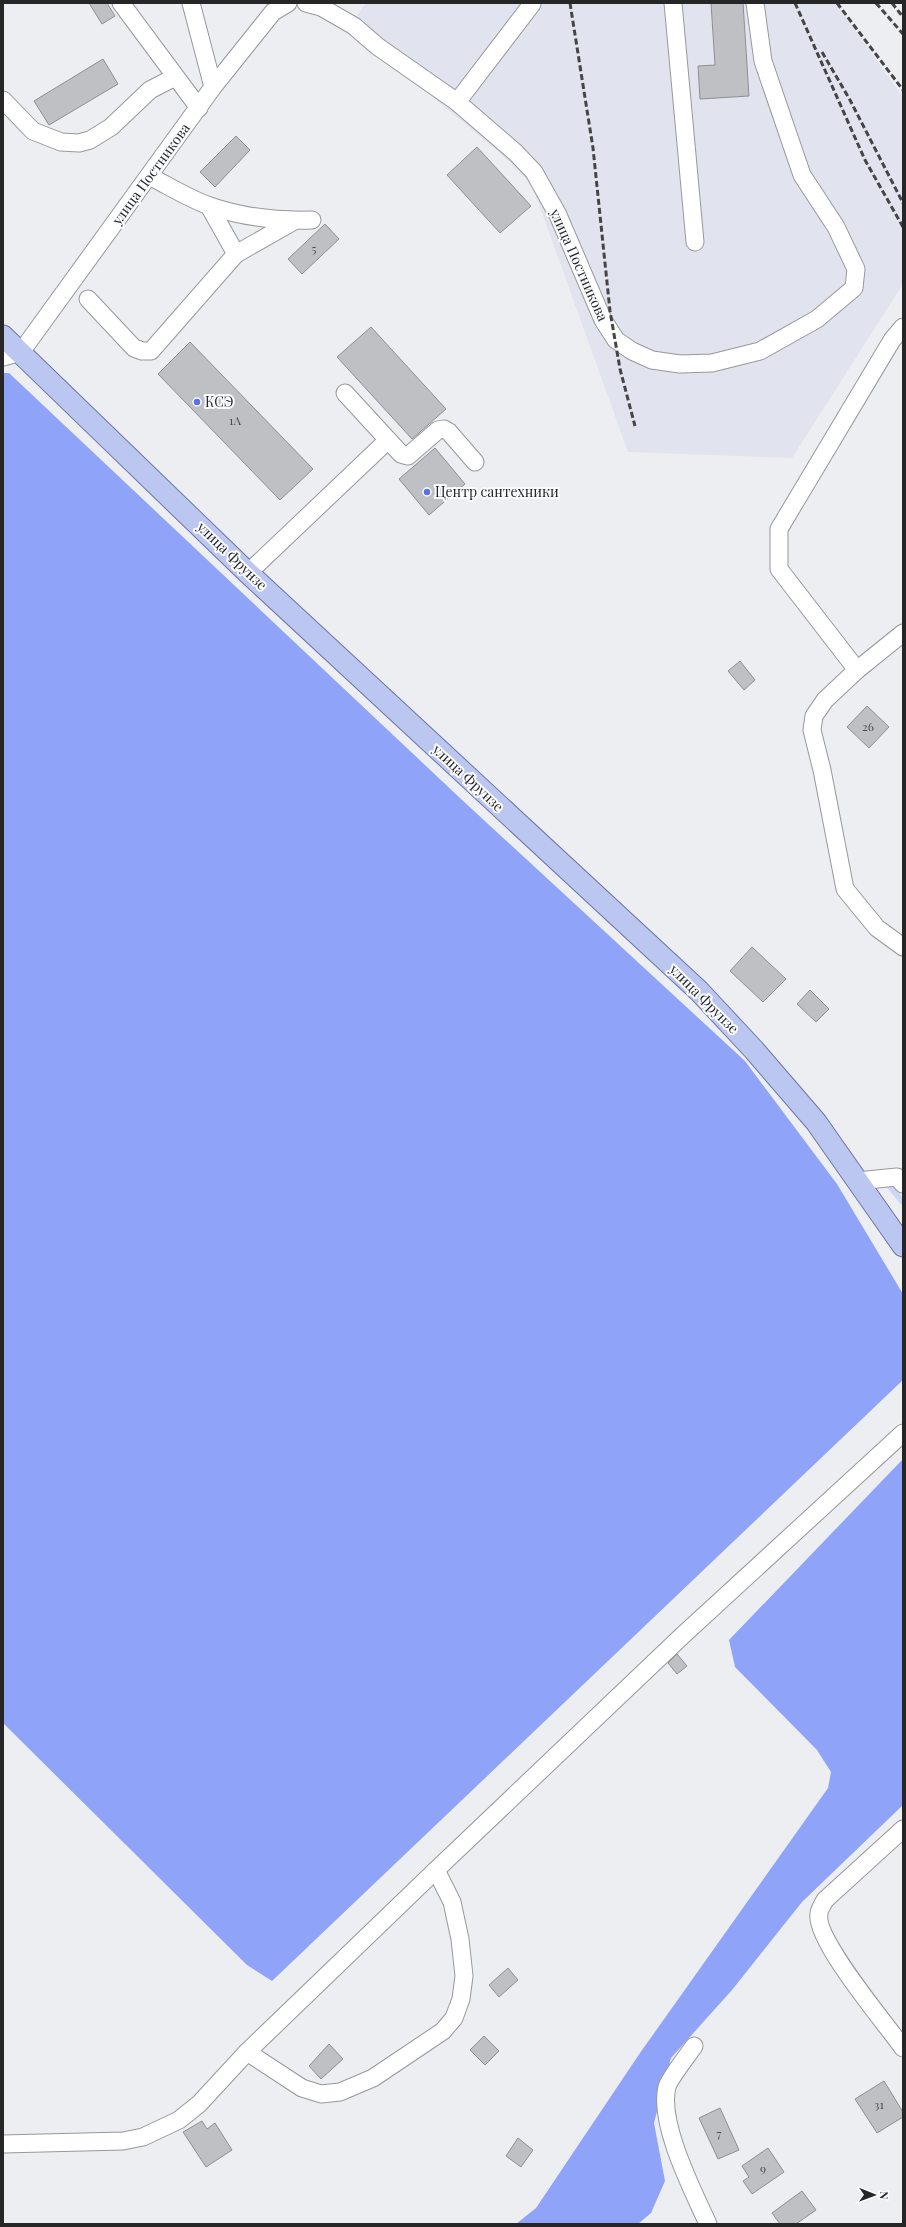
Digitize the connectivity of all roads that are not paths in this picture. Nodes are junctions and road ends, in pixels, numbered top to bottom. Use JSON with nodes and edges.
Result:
{"nodes":[{"id":1,"x":121,"y":3,"type":"edge"},
{"id":2,"x":191,"y":3,"type":"edge"},
{"id":3,"x":288,"y":3,"type":"edge"},
{"id":4,"x":306,"y":3,"type":"edge"},
{"id":5,"x":673,"y":3,"type":"edge"},
{"id":6,"x":755,"y":3,"type":"edge"},
{"id":7,"x":532,"y":4,"type":"edge"},
{"id":8,"x":175,"y":77,"type":"junction"},
{"id":9,"x":213,"y":87,"type":"junction"},
{"id":10,"x":3,"y":100,"type":"edge"},
{"id":11,"x":457,"y":102,"type":"junction"},
{"id":12,"x":199,"y":108,"type":"junction"},
{"id":13,"x":149,"y":176,"type":"junction"},
{"id":14,"x":209,"y":206,"type":"junction"},
{"id":15,"x":312,"y":220,"type":"dead end"},
{"id":16,"x":294,"y":221,"type":"junction"},
{"id":17,"x":695,"y":242,"type":"dead end"},
{"id":18,"x":236,"y":254,"type":"junction"},
{"id":19,"x":88,"y":299,"type":"dead end"},
{"id":20,"x":903,"y":327,"type":"edge"},
{"id":21,"x":3,"y":336,"type":"edge"},
{"id":22,"x":12,"y":354,"type":"edge"},
{"id":23,"x":346,"y":392,"type":"dead end"},
{"id":24,"x":388,"y":440,"type":"junction"},
{"id":25,"x":475,"y":462,"type":"dead end"},
{"id":26,"x":248,"y":574,"type":"junction"},
{"id":27,"x":903,"y":633,"type":"edge"},
{"id":28,"x":857,"y":670,"type":"junction"},
{"id":29,"x":903,"y":947,"type":"edge"},
{"id":30,"x":857,"y":1181,"type":"junction"},
{"id":31,"x":903,"y":1184,"type":"edge"},
{"id":32,"x":903,"y":1246,"type":"edge"},
{"id":33,"x":903,"y":1433,"type":"edge"},
{"id":34,"x":903,"y":1829,"type":"edge"},
{"id":35,"x":436,"y":1870,"type":"junction"},
{"id":36,"x":694,"y":2046,"type":"dead end"},
{"id":37,"x":903,"y":2048,"type":"edge"},
{"id":38,"x":247,"y":2052,"type":"junction"},
{"id":39,"x":3,"y":2144,"type":"edge"},
{"id":40,"x":708,"y":2224,"type":"edge"}],
"edges":[{"from":1,"to":8,"type":"lane"},
{"from":2,"to":9,"type":"lane"},
{"from":3,"to":9,"type":"lane","name":"улица Постникова"},
{"from":4,"to":11,"type":"lane","name":"улица Постникова"},
{"from":5,"to":17,"type":"lane"},
{"from":6,"to":11,"type":"lane","name":"улица Постникова"},
{"from":7,"to":11,"type":"lane"},
{"from":8,"to":10,"type":"lane"},
{"from":8,"to":12,"type":"lane"},
{"from":9,"to":12,"type":"lane","name":"улица Постникова"},
{"from":12,"to":13,"type":"lane","name":"улица Постникова"},
{"from":13,"to":14,"type":"lane"},
{"from":13,"to":22,"type":"lane","name":"улица Постникова"},
{"from":14,"to":16,"type":"lane"},
{"from":14,"to":18,"type":"lane"},
{"from":15,"to":16,"type":"lane"},
{"from":16,"to":18,"type":"lane"},
{"from":18,"to":19,"type":"lane"},
{"from":20,"to":28,"type":"lane"},
{"from":21,"to":22,"type":"main road","name":"улица Фрунзе"},
{"from":22,"to":26,"type":"main road","name":"улица Фрунзе"},
{"from":23,"to":24,"type":"lane"},
{"from":24,"to":25,"type":"lane"},
{"from":24,"to":26,"type":"lane"},
{"from":26,"to":30,"type":"main road","name":"улица Фрунзе"},
{"from":27,"to":28,"type":"lane"},
{"from":28,"to":29,"type":"lane"},
{"from":30,"to":31,"type":"lane"},
{"from":30,"to":32,"type":"main road","name":"улица Фрунзе"},
{"from":33,"to":35,"type":"lane"},
{"from":34,"to":37,"type":"lane"},
{"from":35,"to":38,"type":"lane"},
{"from":35,"to":38,"type":"lane"},
{"from":36,"to":40,"type":"lane"},
{"from":38,"to":39,"type":"lane"}]}
